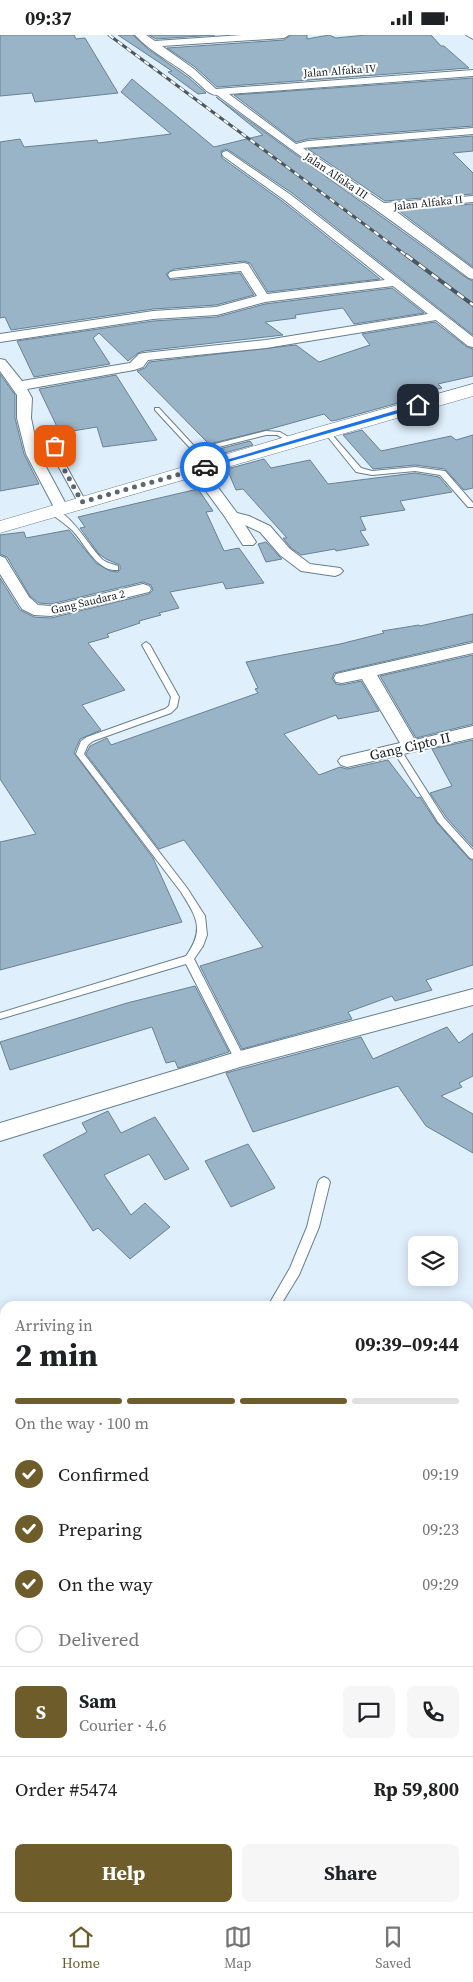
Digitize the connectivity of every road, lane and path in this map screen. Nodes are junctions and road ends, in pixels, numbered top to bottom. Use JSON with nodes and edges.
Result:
{"nodes":[{"id":1,"x":140,"y":35,"type":"edge"},
{"id":2,"x":284,"y":35,"type":"edge"},
{"id":3,"x":151,"y":44,"type":"junction"},
{"id":4,"x":473,"y":73,"type":"edge"},
{"id":5,"x":215,"y":91,"type":"junction"},
{"id":6,"x":473,"y":131,"type":"edge"},
{"id":7,"x":295,"y":147,"type":"junction"},
{"id":8,"x":226,"y":154,"type":"dead end"},
{"id":9,"x":473,"y":199,"type":"edge"},
{"id":10,"x":382,"y":207,"type":"junction"},
{"id":11,"x":174,"y":275,"type":"dead end"},
{"id":12,"x":473,"y":275,"type":"edge"},
{"id":13,"x":394,"y":282,"type":"junction"},
{"id":14,"x":264,"y":298,"type":"junction"},
{"id":15,"x":439,"y":316,"type":"junction"},
{"id":16,"x":0,"y":337,"type":"edge"},
{"id":17,"x":473,"y":343,"type":"edge"},
{"id":18,"x":0,"y":363,"type":"edge"},
{"id":19,"x":19,"y":385,"type":"junction"},
{"id":20,"x":473,"y":390,"type":"edge"},
{"id":21,"x":157,"y":409,"type":"dead end"},
{"id":22,"x":51,"y":430,"type":"dead end"},
{"id":23,"x":326,"y":431,"type":"junction"},
{"id":24,"x":292,"y":441,"type":"junction"},
{"id":25,"x":197,"y":469,"type":"junction"},
{"id":26,"x":82,"y":502,"type":"junction"},
{"id":27,"x":471,"y":505,"type":"dead end"},
{"id":28,"x":57,"y":510,"type":"junction"},
{"id":29,"x":232,"y":516,"type":"junction"},
{"id":30,"x":0,"y":527,"type":"edge"},
{"id":31,"x":248,"y":542,"type":"dead end"},
{"id":32,"x":0,"y":561,"type":"edge"},
{"id":33,"x":116,"y":568,"type":"dead end"},
{"id":34,"x":334,"y":571,"type":"dead end"},
{"id":35,"x":143,"y":589,"type":"dead end"},
{"id":36,"x":146,"y":645,"type":"dead end"},
{"id":37,"x":473,"y":648,"type":"edge"},
{"id":38,"x":367,"y":672,"type":"junction"},
{"id":39,"x":342,"y":677,"type":"dead end"},
{"id":40,"x":473,"y":732,"type":"edge"},
{"id":41,"x":403,"y":748,"type":"junction"},
{"id":42,"x":347,"y":761,"type":"dead end"},
{"id":43,"x":473,"y":856,"type":"edge"},
{"id":44,"x":189,"y":959,"type":"junction"},
{"id":45,"x":473,"y":997,"type":"edge"},
{"id":46,"x":2,"y":1016,"type":"dead end"},
{"id":47,"x":240,"y":1059,"type":"junction"},
{"id":48,"x":0,"y":1132,"type":"edge"},
{"id":49,"x":324,"y":1182,"type":"dead end"},
{"id":50,"x":277,"y":1301,"type":"edge"}],
"edges":[{"from":1,"to":3,"type":"street"},
{"from":2,"to":3,"type":"street"},
{"from":3,"to":5,"type":"street"},
{"from":4,"to":5,"type":"street","name":"Jalan Alfaka IV"},
{"from":5,"to":7,"type":"street"},
{"from":6,"to":7,"type":"street","name":"Jalan Alfaka III"},
{"from":7,"to":10,"type":"street","name":"Jalan Alfaka III"},
{"from":8,"to":13,"type":"street"},
{"from":9,"to":10,"type":"street","name":"Jalan Alfaka II"},
{"from":10,"to":12,"type":"street","name":"Jalan Alfaka III"},
{"from":11,"to":14,"type":"street"},
{"from":13,"to":14,"type":"street"},
{"from":13,"to":15,"type":"street"},
{"from":14,"to":16,"type":"street"},
{"from":15,"to":17,"type":"street"},
{"from":15,"to":19,"type":"street"},
{"from":18,"to":19,"type":"street"},
{"from":19,"to":28,"type":"street"},
{"from":20,"to":23,"type":"main road"},
{"from":21,"to":24,"type":"lane"},
{"from":22,"to":26,"type":"lane"},
{"from":23,"to":24,"type":"main road"},
{"from":23,"to":27,"type":"lane"},
{"from":24,"to":25,"type":"main road"},
{"from":25,"to":26,"type":"main road"},
{"from":25,"to":29,"type":"street"},
{"from":26,"to":28,"type":"main road"},
{"from":28,"to":30,"type":"main road"},
{"from":28,"to":33,"type":"lane"},
{"from":29,"to":31,"type":"street"},
{"from":29,"to":34,"type":"street"},
{"from":32,"to":35,"type":"street","name":"Gang Saudara 2"},
{"from":36,"to":44,"type":"lane"},
{"from":37,"to":38,"type":"street"},
{"from":38,"to":39,"type":"street"},
{"from":38,"to":41,"type":"street"},
{"from":40,"to":41,"type":"street","name":"Gang Cipto II"},
{"from":41,"to":42,"type":"street","name":"Gang Cipto II"},
{"from":41,"to":43,"type":"lane"},
{"from":44,"to":46,"type":"lane"},
{"from":44,"to":47,"type":"lane"},
{"from":45,"to":47,"type":"street"},
{"from":47,"to":48,"type":"street"},
{"from":49,"to":50,"type":"lane"}]}
